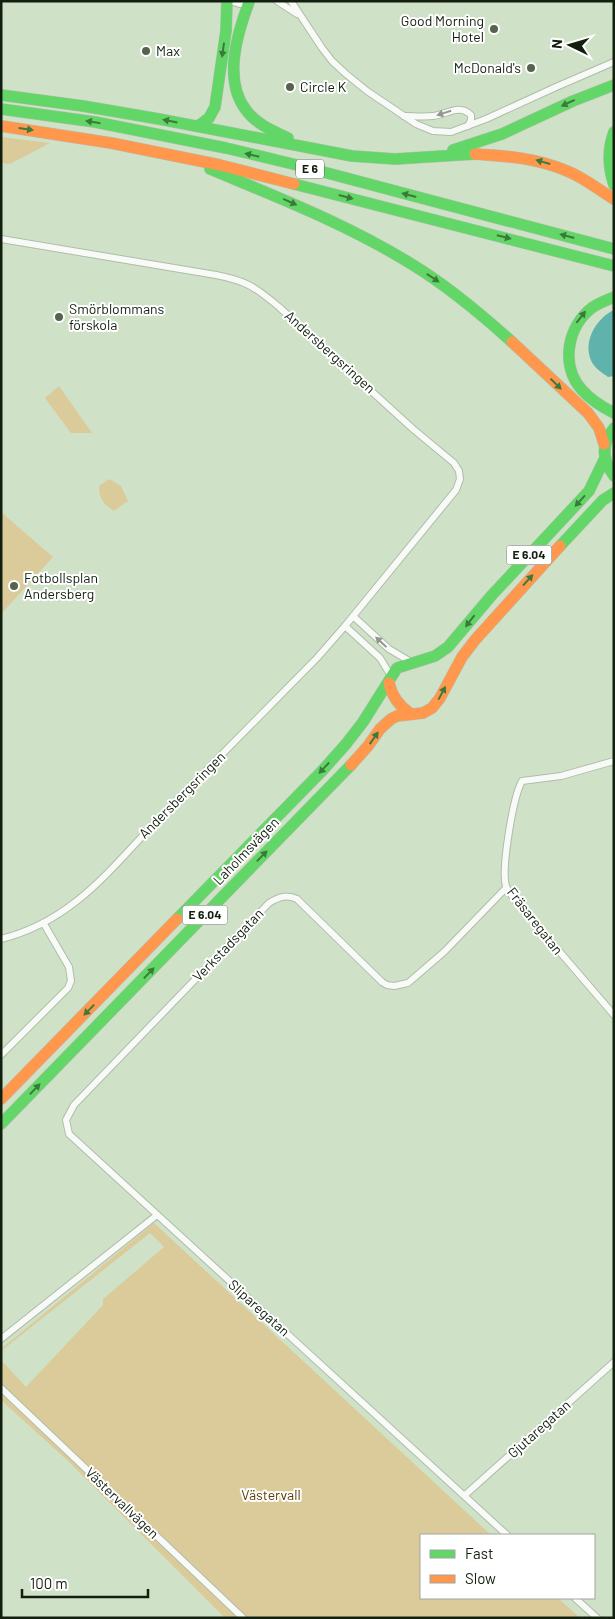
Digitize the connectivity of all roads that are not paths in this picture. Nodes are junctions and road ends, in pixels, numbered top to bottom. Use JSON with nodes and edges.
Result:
{"nodes":[{"id":1,"x":228,"y":1,"type":"edge"},
{"id":2,"x":277,"y":1,"type":"edge"},
{"id":3,"x":292,"y":1,"type":"edge"},
{"id":4,"x":250,"y":2,"type":"edge"},
{"id":5,"x":301,"y":16,"type":"junction"},
{"id":6,"x":614,"y":62,"type":"edge"},
{"id":7,"x":614,"y":86,"type":"edge"},
{"id":8,"x":1,"y":95,"type":"edge"},
{"id":9,"x":1,"y":109,"type":"edge"},
{"id":10,"x":403,"y":116,"type":"junction"},
{"id":11,"x":1,"y":126,"type":"edge"},
{"id":12,"x":198,"y":126,"type":"junction"},
{"id":13,"x":468,"y":126,"type":"junction"},
{"id":14,"x":614,"y":132,"type":"edge"},
{"id":15,"x":304,"y":146,"type":"junction"},
{"id":16,"x":439,"y":155,"type":"junction"},
{"id":17,"x":180,"y":156,"type":"junction"},
{"id":18,"x":614,"y":185,"type":"edge"},
{"id":19,"x":614,"y":199,"type":"edge"},
{"id":20,"x":1,"y":239,"type":"edge"},
{"id":21,"x":614,"y":249,"type":"edge"},
{"id":22,"x":614,"y":266,"type":"edge"},
{"id":23,"x":614,"y":296,"type":"edge"},
{"id":24,"x":614,"y":413,"type":"edge"},
{"id":25,"x":614,"y":428,"type":"edge"},
{"id":26,"x":604,"y":444,"type":"junction"},
{"id":27,"x":604,"y":460,"type":"junction"},
{"id":28,"x":614,"y":476,"type":"edge"},
{"id":29,"x":614,"y":493,"type":"edge"},
{"id":30,"x":353,"y":616,"type":"junction"},
{"id":31,"x":345,"y":626,"type":"junction"},
{"id":32,"x":412,"y":662,"type":"junction"},
{"id":33,"x":390,"y":680,"type":"junction"},
{"id":34,"x":411,"y":714,"type":"junction"},
{"id":35,"x":614,"y":761,"type":"edge"},
{"id":36,"x":506,"y":888,"type":"junction"},
{"id":37,"x":44,"y":924,"type":"junction"},
{"id":38,"x":1,"y":939,"type":"edge"},
{"id":39,"x":614,"y":1016,"type":"edge"},
{"id":40,"x":1,"y":1055,"type":"edge"},
{"id":41,"x":1,"y":1099,"type":"edge"},
{"id":42,"x":1,"y":1124,"type":"edge"},
{"id":43,"x":157,"y":1215,"type":"junction"},
{"id":44,"x":1,"y":1339,"type":"edge"},
{"id":45,"x":614,"y":1362,"type":"edge"},
{"id":46,"x":1,"y":1388,"type":"edge"},
{"id":47,"x":465,"y":1495,"type":"junction"},
{"id":48,"x":506,"y":1534,"type":"edge"},
{"id":49,"x":576,"y":1599,"type":"edge"},
{"id":50,"x":243,"y":1618,"type":"edge"},
{"id":51,"x":596,"y":1618,"type":"edge"}],
"edges":[{"from":1,"to":4,"type":"street"},
{"from":1,"to":12,"type":"highway","one_way":true},
{"from":2,"to":5,"type":"street"},
{"from":3,"to":5,"type":"street"},
{"from":4,"to":15,"type":"highway"},
{"from":5,"to":10,"type":"street"},
{"from":6,"to":13,"type":"street"},
{"from":7,"to":16,"type":"highway","one_way":true},
{"from":12,"to":8,"type":"highway","one_way":true},
{"from":21,"to":9,"type":"highway","number":"E 6","one_way":true},
{"from":10,"to":13,"type":"street"},
{"from":13,"to":10,"type":"street","one_way":true},
{"from":11,"to":17,"type":"highway","number":"E 6","one_way":true},
{"from":12,"to":15,"type":"highway"},
{"from":14,"to":18,"type":"highway"},
{"from":15,"to":16,"type":"highway"},
{"from":19,"to":16,"type":"highway","one_way":true},
{"from":17,"to":22,"type":"highway","number":"E 6","one_way":true},
{"from":17,"to":26,"type":"highway","one_way":true},
{"from":20,"to":30,"type":"street","name":"Andersbergsringen"},
{"from":24,"to":23,"type":"highway","one_way":true},
{"from":25,"to":26,"type":"highway"},
{"from":26,"to":27,"type":"highway","name":"Laholmsvägen"},
{"from":27,"to":28,"type":"highway"},
{"from":27,"to":32,"type":"highway","name":"Laholmsvägen","number":"E 6.04","one_way":true},
{"from":34,"to":29,"type":"highway","name":"Laholmsvägen","number":"E 6.04","one_way":true},
{"from":30,"to":31,"type":"street","name":"Andersbergsringen"},
{"from":32,"to":30,"type":"street","one_way":true},
{"from":31,"to":33,"type":"street"},
{"from":31,"to":37,"type":"street","name":"Andersbergsringen"},
{"from":32,"to":33,"type":"highway","name":"Laholmsvägen","number":"E 6.04"},
{"from":33,"to":34,"type":"highway"},
{"from":33,"to":41,"type":"highway","name":"Laholmsvägen","number":"E 6.04","one_way":true},
{"from":42,"to":34,"type":"highway","name":"Laholmsvägen","number":"E 6.04","one_way":true},
{"from":35,"to":36,"type":"street","name":"Fräsaregatan"},
{"from":36,"to":39,"type":"street","name":"Fräsaregatan"},
{"from":36,"to":43,"type":"street","name":"Verkstadsgatan"},
{"from":37,"to":38,"type":"street","name":"Andersbergsringen"},
{"from":37,"to":40,"type":"street"},
{"from":43,"to":44,"type":"street"},
{"from":43,"to":47,"type":"street","name":"Sliparegatan"},
{"from":45,"to":47,"type":"street","name":"Gjutaregatan"},
{"from":46,"to":50,"type":"street","name":"Västervallvägen"},
{"from":47,"to":48,"type":"street","name":"Sliparegatan"},
{"from":49,"to":51,"type":"street"}]}
